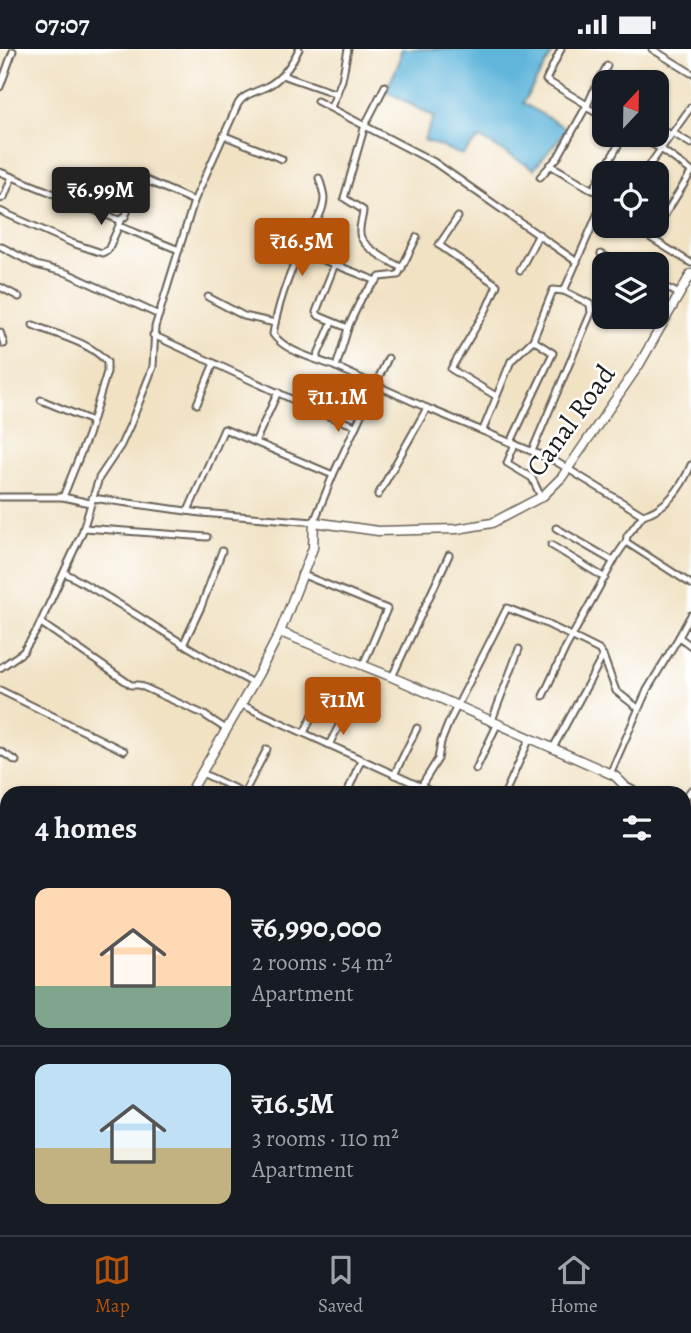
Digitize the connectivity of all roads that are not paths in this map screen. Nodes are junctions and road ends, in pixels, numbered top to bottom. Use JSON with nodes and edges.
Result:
{"nodes":[{"id":1,"x":299,"y":49,"type":"edge"},
{"id":2,"x":348,"y":49,"type":"edge"},
{"id":3,"x":561,"y":49,"type":"edge"},
{"id":4,"x":652,"y":49,"type":"edge"},
{"id":5,"x":13,"y":51,"type":"dead end"},
{"id":6,"x":607,"y":66,"type":"dead end"},
{"id":7,"x":605,"y":70,"type":"edge"},
{"id":8,"x":691,"y":73,"type":"edge"},
{"id":9,"x":282,"y":75,"type":"junction"},
{"id":10,"x":0,"y":86,"type":"edge"},
{"id":11,"x":385,"y":86,"type":"dead end"},
{"id":12,"x":337,"y":94,"type":"junction"},
{"id":13,"x":592,"y":95,"type":"edge"},
{"id":14,"x":317,"y":101,"type":"dead end"},
{"id":15,"x":587,"y":106,"type":"junction"},
{"id":16,"x":331,"y":107,"type":"junction"},
{"id":17,"x":691,"y":107,"type":"edge"},
{"id":18,"x":592,"y":109,"type":"edge"},
{"id":19,"x":365,"y":125,"type":"junction"},
{"id":20,"x":669,"y":132,"type":"edge"},
{"id":21,"x":672,"y":134,"type":"junction"},
{"id":22,"x":225,"y":136,"type":"junction"},
{"id":23,"x":691,"y":144,"type":"edge"},
{"id":24,"x":658,"y":147,"type":"edge"},
{"id":25,"x":661,"y":149,"type":"junction"},
{"id":26,"x":282,"y":159,"type":"dead end"},
{"id":27,"x":652,"y":161,"type":"edge"},
{"id":28,"x":551,"y":165,"type":"junction"},
{"id":29,"x":0,"y":172,"type":"edge"},
{"id":30,"x":691,"y":172,"type":"edge"},
{"id":31,"x":12,"y":177,"type":"junction"},
{"id":32,"x":540,"y":177,"type":"dead end"},
{"id":33,"x":319,"y":178,"type":"dead end"},
{"id":34,"x":592,"y":189,"type":"edge"},
{"id":35,"x":0,"y":199,"type":"edge"},
{"id":36,"x":194,"y":201,"type":"junction"},
{"id":37,"x":669,"y":208,"type":"edge"},
{"id":38,"x":0,"y":211,"type":"edge"},
{"id":39,"x":458,"y":217,"type":"dead end"},
{"id":40,"x":122,"y":219,"type":"junction"},
{"id":41,"x":119,"y":226,"type":"junction"},
{"id":42,"x":592,"y":226,"type":"edge"},
{"id":43,"x":539,"y":234,"type":"junction"},
{"id":44,"x":417,"y":237,"type":"dead end"},
{"id":45,"x":651,"y":238,"type":"edge"},
{"id":46,"x":0,"y":246,"type":"edge"},
{"id":47,"x":179,"y":250,"type":"junction"},
{"id":48,"x":300,"y":251,"type":"junction"},
{"id":49,"x":577,"y":262,"type":"junction"},
{"id":50,"x":691,"y":263,"type":"edge"},
{"id":51,"x":335,"y":264,"type":"junction"},
{"id":52,"x":402,"y":268,"type":"junction"},
{"id":53,"x":520,"y":270,"type":"dead end"},
{"id":54,"x":691,"y":274,"type":"edge"},
{"id":55,"x":377,"y":281,"type":"junction"},
{"id":56,"x":0,"y":287,"type":"edge"},
{"id":57,"x":669,"y":289,"type":"edge"},
{"id":58,"x":564,"y":291,"type":"junction"},
{"id":59,"x":679,"y":294,"type":"junction"},
{"id":60,"x":19,"y":297,"type":"dead end"},
{"id":61,"x":208,"y":297,"type":"dead end"},
{"id":62,"x":669,"y":312,"type":"edge"},
{"id":63,"x":159,"y":315,"type":"junction"},
{"id":64,"x":332,"y":322,"type":"junction"},
{"id":65,"x":275,"y":323,"type":"junction"},
{"id":66,"x":33,"y":325,"type":"dead end"},
{"id":67,"x":348,"y":328,"type":"junction"},
{"id":68,"x":659,"y":329,"type":"edge"},
{"id":69,"x":0,"y":332,"type":"edge"},
{"id":70,"x":153,"y":335,"type":"junction"},
{"id":71,"x":533,"y":340,"type":"junction"},
{"id":72,"x":4,"y":344,"type":"dead end"},
{"id":73,"x":388,"y":358,"type":"dead end"},
{"id":74,"x":316,"y":359,"type":"junction"},
{"id":75,"x":214,"y":363,"type":"junction"},
{"id":76,"x":336,"y":367,"type":"junction"},
{"id":77,"x":375,"y":385,"type":"junction"},
{"id":78,"x":278,"y":392,"type":"junction"},
{"id":79,"x":496,"y":396,"type":"junction"},
{"id":80,"x":41,"y":400,"type":"dead end"},
{"id":81,"x":197,"y":404,"type":"dead end"},
{"id":82,"x":427,"y":408,"type":"junction"},
{"id":83,"x":92,"y":421,"type":"junction"},
{"id":84,"x":356,"y":426,"type":"junction"},
{"id":85,"x":483,"y":430,"type":"junction"},
{"id":86,"x":255,"y":442,"type":"junction"},
{"id":87,"x":513,"y":443,"type":"junction"},
{"id":88,"x":532,"y":451,"type":"junction"},
{"id":89,"x":691,"y":465,"type":"edge"},
{"id":90,"x":570,"y":469,"type":"junction"},
{"id":91,"x":333,"y":475,"type":"junction"},
{"id":92,"x":2,"y":495,"type":"edge"},
{"id":93,"x":377,"y":495,"type":"dead end"},
{"id":94,"x":63,"y":497,"type":"junction"},
{"id":95,"x":541,"y":497,"type":"junction"},
{"id":96,"x":91,"y":501,"type":"junction"},
{"id":97,"x":188,"y":511,"type":"junction"},
{"id":98,"x":643,"y":515,"type":"junction"},
{"id":99,"x":314,"y":522,"type":"junction"},
{"id":100,"x":556,"y":528,"type":"dead end"},
{"id":101,"x":83,"y":529,"type":"junction"},
{"id":102,"x":207,"y":537,"type":"dead end"},
{"id":103,"x":626,"y":542,"type":"junction"},
{"id":104,"x":551,"y":545,"type":"dead end"},
{"id":105,"x":222,"y":551,"type":"dead end"},
{"id":106,"x":449,"y":555,"type":"dead end"},
{"id":107,"x":613,"y":561,"type":"junction"},
{"id":108,"x":65,"y":573,"type":"junction"},
{"id":109,"x":301,"y":574,"type":"junction"},
{"id":110,"x":605,"y":578,"type":"junction"},
{"id":111,"x":691,"y":584,"type":"edge"},
{"id":112,"x":691,"y":615,"type":"edge"},
{"id":113,"x":41,"y":623,"type":"junction"},
{"id":114,"x":280,"y":632,"type":"junction"},
{"id":115,"x":573,"y":636,"type":"junction"},
{"id":116,"x":679,"y":637,"type":"junction"},
{"id":117,"x":183,"y":645,"type":"junction"},
{"id":118,"x":691,"y":646,"type":"edge"},
{"id":119,"x":519,"y":649,"type":"dead end"},
{"id":120,"x":603,"y":656,"type":"junction"},
{"id":121,"x":363,"y":665,"type":"junction"},
{"id":122,"x":0,"y":669,"type":"edge"},
{"id":123,"x":393,"y":677,"type":"junction"},
{"id":124,"x":253,"y":683,"type":"junction"},
{"id":125,"x":0,"y":689,"type":"edge"},
{"id":126,"x":354,"y":696,"type":"dead end"},
{"id":127,"x":543,"y":696,"type":"dead end"},
{"id":128,"x":321,"y":698,"type":"dead end"},
{"id":129,"x":240,"y":704,"type":"junction"},
{"id":130,"x":459,"y":706,"type":"junction"},
{"id":131,"x":638,"y":708,"type":"junction"},
{"id":132,"x":494,"y":724,"type":"junction"},
{"id":133,"x":418,"y":728,"type":"dead end"},
{"id":134,"x":226,"y":729,"type":"junction"},
{"id":135,"x":304,"y":733,"type":"junction"},
{"id":136,"x":530,"y":739,"type":"junction"},
{"id":137,"x":328,"y":745,"type":"junction"},
{"id":138,"x":553,"y":748,"type":"junction"},
{"id":139,"x":267,"y":749,"type":"dead end"},
{"id":140,"x":0,"y":751,"type":"edge"},
{"id":141,"x":124,"y":751,"type":"dead end"},
{"id":142,"x":361,"y":760,"type":"junction"},
{"id":143,"x":16,"y":761,"type":"dead end"},
{"id":144,"x":476,"y":769,"type":"dead end"},
{"id":145,"x":202,"y":772,"type":"junction"},
{"id":146,"x":610,"y":774,"type":"junction"},
{"id":147,"x":394,"y":775,"type":"junction"},
{"id":148,"x":194,"y":786,"type":"edge"},
{"id":149,"x":230,"y":786,"type":"edge"},
{"id":150,"x":248,"y":786,"type":"edge"},
{"id":151,"x":350,"y":786,"type":"edge"},
{"id":152,"x":421,"y":786,"type":"joint"},
{"id":153,"x":508,"y":786,"type":"edge"},
{"id":154,"x":620,"y":786,"type":"edge"}],
"edges":[{"from":1,"to":9,"type":"street"},
{"from":2,"to":12,"type":"street"},
{"from":3,"to":15,"type":"street"},
{"from":4,"to":8,"type":"street"},
{"from":5,"to":10,"type":"street"},
{"from":6,"to":7,"type":"street"},
{"from":9,"to":12,"type":"street"},
{"from":9,"to":22,"type":"street"},
{"from":11,"to":19,"type":"street"},
{"from":12,"to":16,"type":"street"},
{"from":13,"to":15,"type":"street"},
{"from":14,"to":16,"type":"street"},
{"from":15,"to":18,"type":"street"},
{"from":15,"to":28,"type":"street"},
{"from":16,"to":19,"type":"street"},
{"from":17,"to":21,"type":"street"},
{"from":19,"to":43,"type":"street"},
{"from":19,"to":52,"type":"street"},
{"from":20,"to":21,"type":"street"},
{"from":21,"to":23,"type":"street"},
{"from":21,"to":25,"type":"street"},
{"from":22,"to":26,"type":"street"},
{"from":22,"to":36,"type":"street"},
{"from":24,"to":25,"type":"street"},
{"from":25,"to":27,"type":"street"},
{"from":25,"to":30,"type":"street"},
{"from":28,"to":32,"type":"street"},
{"from":28,"to":34,"type":"street"},
{"from":29,"to":31,"type":"street"},
{"from":30,"to":37,"type":"street"},
{"from":31,"to":35,"type":"street"},
{"from":31,"to":40,"type":"street"},
{"from":33,"to":48,"type":"street"},
{"from":36,"to":40,"type":"street"},
{"from":36,"to":47,"type":"street"},
{"from":38,"to":41,"type":"street"},
{"from":39,"to":79,"type":"street"},
{"from":40,"to":41,"type":"street"},
{"from":41,"to":47,"type":"street"},
{"from":42,"to":49,"type":"street"},
{"from":43,"to":49,"type":"street"},
{"from":43,"to":53,"type":"street"},
{"from":44,"to":52,"type":"street"},
{"from":45,"to":50,"type":"street"},
{"from":46,"to":63,"type":"street"},
{"from":47,"to":63,"type":"street"},
{"from":48,"to":51,"type":"street"},
{"from":48,"to":65,"type":"street"},
{"from":49,"to":58,"type":"street"},
{"from":51,"to":55,"type":"street"},
{"from":51,"to":64,"type":"street"},
{"from":52,"to":55,"type":"street"},
{"from":54,"to":59,"type":"street","name":"Canal Road"},
{"from":55,"to":67,"type":"street"},
{"from":56,"to":60,"type":"street"},
{"from":57,"to":59,"type":"street"},
{"from":58,"to":71,"type":"street"},
{"from":58,"to":88,"type":"street"},
{"from":59,"to":62,"type":"street","name":"Canal Road"},
{"from":61,"to":65,"type":"street"},
{"from":63,"to":70,"type":"street"},
{"from":64,"to":67,"type":"street"},
{"from":64,"to":74,"type":"street"},
{"from":65,"to":74,"type":"street"},
{"from":66,"to":83,"type":"street"},
{"from":67,"to":76,"type":"street"},
{"from":68,"to":90,"type":"street","name":"Canal Road"},
{"from":69,"to":72,"type":"street"},
{"from":70,"to":75,"type":"street"},
{"from":70,"to":96,"type":"street"},
{"from":71,"to":79,"type":"street"},
{"from":71,"to":87,"type":"street"},
{"from":73,"to":77,"type":"street"},
{"from":74,"to":76,"type":"street"},
{"from":75,"to":78,"type":"street"},
{"from":75,"to":81,"type":"street"},
{"from":76,"to":77,"type":"street"},
{"from":77,"to":82,"type":"street"},
{"from":77,"to":84,"type":"street"},
{"from":78,"to":84,"type":"street"},
{"from":78,"to":86,"type":"street"},
{"from":79,"to":85,"type":"street"},
{"from":80,"to":83,"type":"street"},
{"from":82,"to":85,"type":"street"},
{"from":82,"to":93,"type":"street"},
{"from":83,"to":94,"type":"street"},
{"from":84,"to":91,"type":"street"},
{"from":85,"to":87,"type":"street"},
{"from":86,"to":91,"type":"street"},
{"from":86,"to":97,"type":"street"},
{"from":87,"to":88,"type":"street"},
{"from":87,"to":95,"type":"street"},
{"from":88,"to":90,"type":"street"},
{"from":89,"to":98,"type":"street"},
{"from":90,"to":95,"type":"street","name":"Canal Road"},
{"from":90,"to":98,"type":"street"},
{"from":91,"to":99,"type":"street"},
{"from":92,"to":94,"type":"street","name":"Canal Road"},
{"from":94,"to":96,"type":"street","name":"Canal Road"},
{"from":95,"to":99,"type":"street","name":"Canal Road"},
{"from":96,"to":97,"type":"street","name":"Canal Road"},
{"from":96,"to":101,"type":"street"},
{"from":97,"to":99,"type":"street","name":"Canal Road"},
{"from":98,"to":103,"type":"street"},
{"from":99,"to":109,"type":"street"},
{"from":100,"to":107,"type":"street"},
{"from":101,"to":102,"type":"street"},
{"from":101,"to":108,"type":"street"},
{"from":103,"to":107,"type":"street"},
{"from":103,"to":111,"type":"street"},
{"from":104,"to":110,"type":"street"},
{"from":105,"to":117,"type":"street"},
{"from":106,"to":123,"type":"street"},
{"from":107,"to":110,"type":"street"},
{"from":108,"to":113,"type":"street"},
{"from":108,"to":117,"type":"street"},
{"from":109,"to":114,"type":"street"},
{"from":109,"to":121,"type":"street"},
{"from":110,"to":115,"type":"street"},
{"from":112,"to":116,"type":"street"},
{"from":113,"to":122,"type":"street"},
{"from":113,"to":134,"type":"street"},
{"from":114,"to":121,"type":"street"},
{"from":114,"to":124,"type":"street"},
{"from":115,"to":120,"type":"street"},
{"from":115,"to":127,"type":"street"},
{"from":115,"to":130,"type":"street"},
{"from":116,"to":118,"type":"street"},
{"from":116,"to":131,"type":"street"},
{"from":117,"to":124,"type":"street"},
{"from":119,"to":132,"type":"street"},
{"from":120,"to":131,"type":"street"},
{"from":120,"to":138,"type":"street"},
{"from":121,"to":123,"type":"street"},
{"from":123,"to":130,"type":"street"},
{"from":124,"to":129,"type":"street"},
{"from":125,"to":141,"type":"street"},
{"from":126,"to":137,"type":"street"},
{"from":128,"to":135,"type":"street"},
{"from":129,"to":134,"type":"street"},
{"from":129,"to":135,"type":"street"},
{"from":130,"to":132,"type":"street"},
{"from":130,"to":152,"type":"street"},
{"from":131,"to":146,"type":"street"},
{"from":132,"to":136,"type":"street"},
{"from":132,"to":144,"type":"street"},
{"from":133,"to":147,"type":"street"},
{"from":134,"to":145,"type":"street"},
{"from":135,"to":137,"type":"street"},
{"from":136,"to":138,"type":"street"},
{"from":136,"to":153,"type":"street"},
{"from":137,"to":142,"type":"street"},
{"from":138,"to":146,"type":"street"},
{"from":139,"to":150,"type":"street"},
{"from":140,"to":143,"type":"street"},
{"from":142,"to":147,"type":"street"},
{"from":142,"to":151,"type":"street"},
{"from":145,"to":148,"type":"street"},
{"from":145,"to":149,"type":"street"},
{"from":146,"to":154,"type":"street"},
{"from":147,"to":152,"type":"street"}]}
